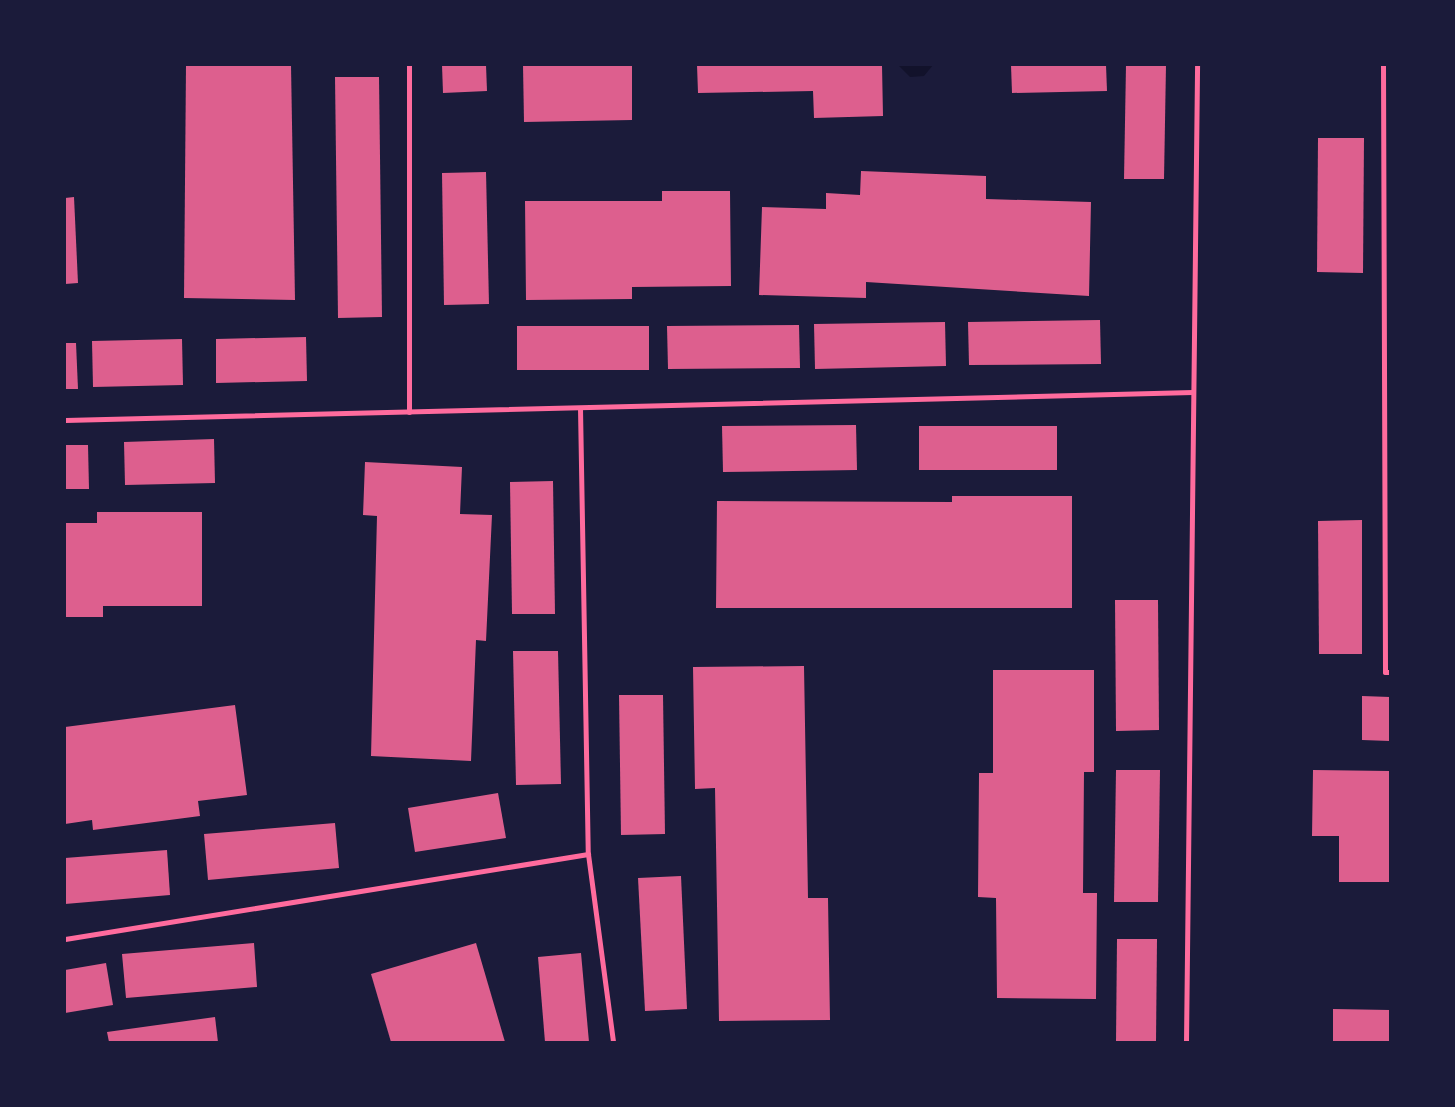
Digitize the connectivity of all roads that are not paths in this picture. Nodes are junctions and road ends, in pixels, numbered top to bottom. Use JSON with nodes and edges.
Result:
{"nodes":[{"id":1,"x":409,"y":65,"type":"edge"},
{"id":2,"x":1197,"y":65,"type":"edge"},
{"id":3,"x":1383,"y":65,"type":"edge"},
{"id":4,"x":1193,"y":392,"type":"junction"},
{"id":5,"x":580,"y":408,"type":"junction"},
{"id":6,"x":409,"y":412,"type":"junction"},
{"id":7,"x":65,"y":421,"type":"edge"},
{"id":8,"x":1390,"y":672,"type":"edge"},
{"id":9,"x":588,"y":854,"type":"junction"},
{"id":10,"x":65,"y":939,"type":"edge"},
{"id":11,"x":613,"y":1042,"type":"edge"},
{"id":12,"x":1186,"y":1042,"type":"edge"}],
"edges":[{"from":1,"to":6,"type":"lane"},
{"from":2,"to":4,"type":"lane"},
{"from":3,"to":8,"type":"lane"},
{"from":4,"to":5,"type":"lane"},
{"from":4,"to":12,"type":"lane"},
{"from":5,"to":6,"type":"lane"},
{"from":5,"to":9,"type":"lane"},
{"from":6,"to":7,"type":"lane"},
{"from":9,"to":10,"type":"lane"},
{"from":9,"to":11,"type":"lane"}]}
